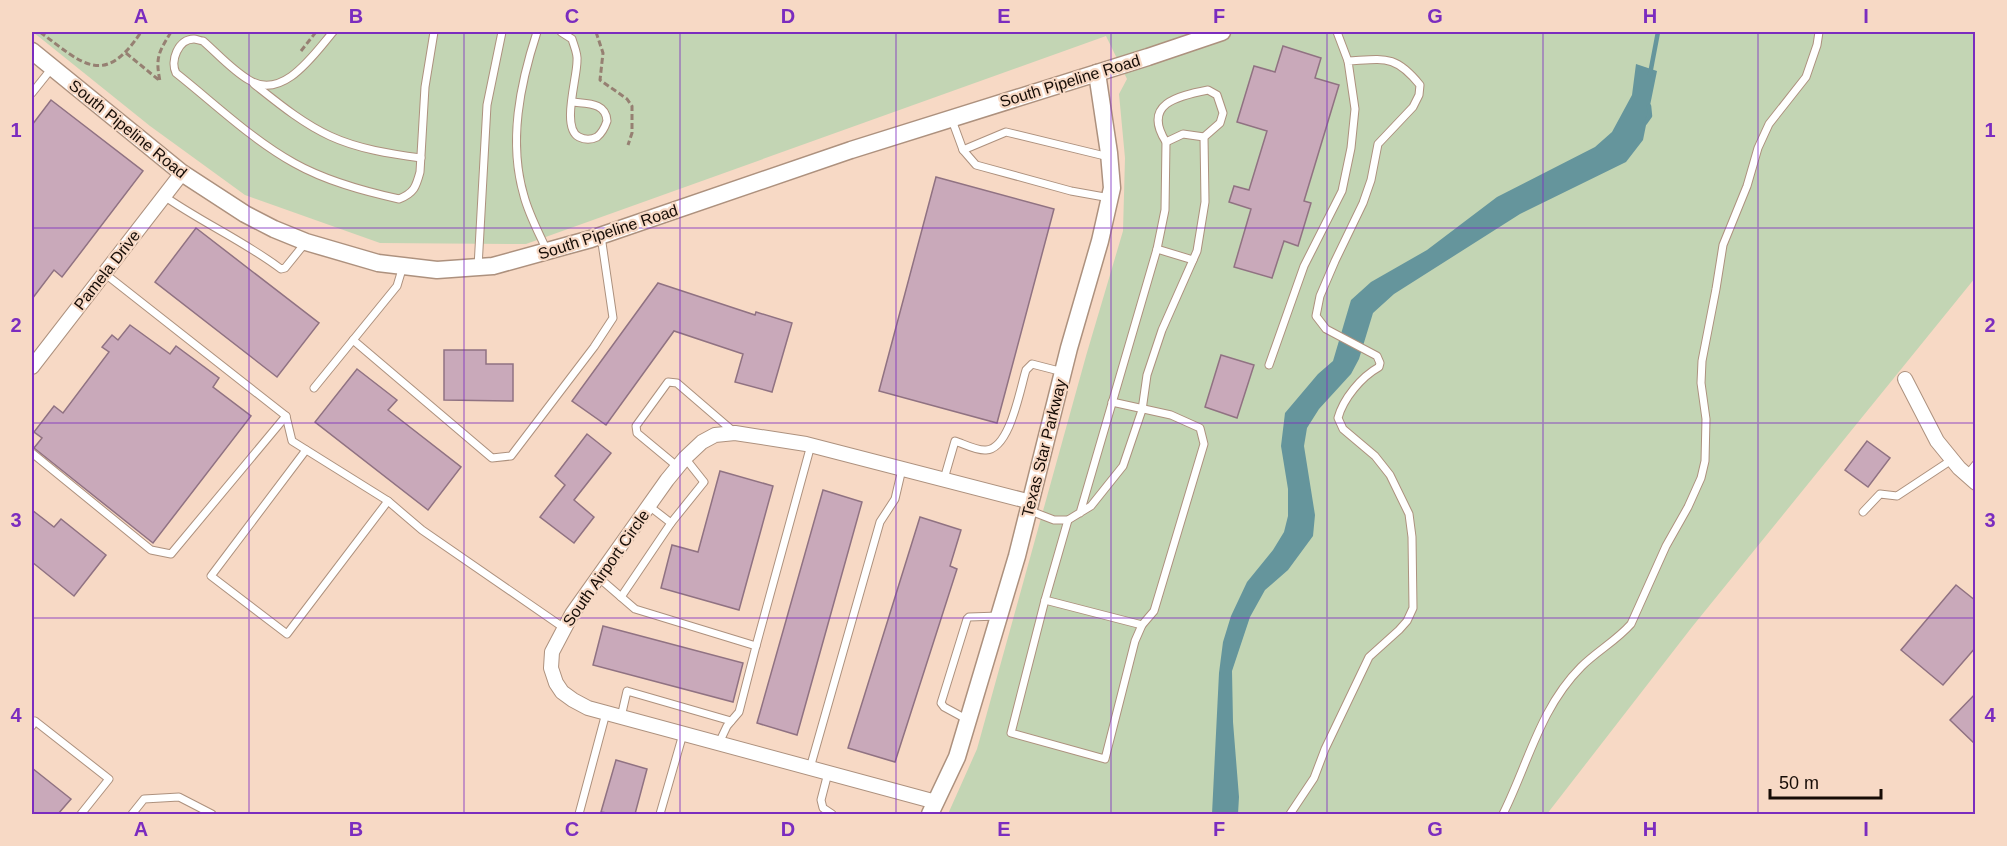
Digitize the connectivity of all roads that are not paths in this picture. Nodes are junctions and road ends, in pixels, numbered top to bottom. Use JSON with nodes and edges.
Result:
{"nodes":[{"id":1,"x":333,"y":32,"type":"edge"},
{"id":2,"x":434,"y":32,"type":"edge"},
{"id":3,"x":502,"y":32,"type":"edge"},
{"id":4,"x":537,"y":32,"type":"edge"},
{"id":5,"x":561,"y":32,"type":"edge"},
{"id":6,"x":1222,"y":32,"type":"edge"},
{"id":7,"x":1337,"y":32,"type":"edge"},
{"id":8,"x":1819,"y":32,"type":"edge"},
{"id":9,"x":32,"y":51,"type":"edge"},
{"id":10,"x":1348,"y":61,"type":"junction"},
{"id":11,"x":52,"y":68,"type":"junction"},
{"id":12,"x":1096,"y":73,"type":"junction"},
{"id":13,"x":251,"y":82,"type":"junction"},
{"id":14,"x":32,"y":93,"type":"edge"},
{"id":15,"x":572,"y":102,"type":"junction"},
{"id":16,"x":952,"y":118,"type":"junction"},
{"id":17,"x":1203,"y":137,"type":"junction"},
{"id":18,"x":1166,"y":142,"type":"junction"},
{"id":19,"x":963,"y":150,"type":"junction"},
{"id":20,"x":1109,"y":157,"type":"junction"},
{"id":21,"x":421,"y":158,"type":"junction"},
{"id":22,"x":182,"y":173,"type":"junction"},
{"id":23,"x":164,"y":196,"type":"junction"},
{"id":24,"x":1110,"y":198,"type":"junction"},
{"id":25,"x":601,"y":236,"type":"junction"},
{"id":26,"x":306,"y":242,"type":"junction"},
{"id":27,"x":1157,"y":249,"type":"junction"},
{"id":28,"x":547,"y":251,"type":"junction"},
{"id":29,"x":1193,"y":260,"type":"junction"},
{"id":30,"x":403,"y":266,"type":"junction"},
{"id":31,"x":478,"y":267,"type":"junction"},
{"id":32,"x":104,"y":273,"type":"junction"},
{"id":33,"x":353,"y":340,"type":"junction"},
{"id":34,"x":1269,"y":365,"type":"dead end"},
{"id":35,"x":32,"y":367,"type":"edge"},
{"id":36,"x":1063,"y":372,"type":"junction"},
{"id":37,"x":1905,"y":379,"type":"dead end"},
{"id":38,"x":314,"y":388,"type":"dead end"},
{"id":39,"x":1112,"y":402,"type":"junction"},
{"id":40,"x":1142,"y":410,"type":"junction"},
{"id":41,"x":286,"y":416,"type":"junction"},
{"id":42,"x":735,"y":433,"type":"junction"},
{"id":43,"x":811,"y":445,"type":"junction"},
{"id":44,"x":306,"y":450,"type":"junction"},
{"id":45,"x":32,"y":453,"type":"edge"},
{"id":46,"x":1953,"y":459,"type":"junction"},
{"id":47,"x":681,"y":462,"type":"junction"},
{"id":48,"x":1976,"y":464,"type":"edge"},
{"id":49,"x":902,"y":469,"type":"junction"},
{"id":50,"x":1971,"y":479,"type":"edge"},
{"id":51,"x":944,"y":480,"type":"junction"},
{"id":52,"x":388,"y":501,"type":"junction"},
{"id":53,"x":649,"y":506,"type":"junction"},
{"id":54,"x":1030,"y":506,"type":"junction"},
{"id":55,"x":1863,"y":512,"type":"dead end"},
{"id":56,"x":1080,"y":513,"type":"junction"},
{"id":57,"x":1068,"y":520,"type":"junction"},
{"id":58,"x":671,"y":523,"type":"junction"},
{"id":59,"x":598,"y":577,"type":"junction"},
{"id":60,"x":621,"y":597,"type":"junction"},
{"id":61,"x":1045,"y":600,"type":"junction"},
{"id":62,"x":999,"y":616,"type":"junction"},
{"id":63,"x":1142,"y":625,"type":"junction"},
{"id":64,"x":564,"y":628,"type":"junction"},
{"id":65,"x":756,"y":646,"type":"junction"},
{"id":66,"x":606,"y":713,"type":"junction"},
{"id":67,"x":621,"y":717,"type":"junction"},
{"id":68,"x":968,"y":720,"type":"junction"},
{"id":69,"x":731,"y":721,"type":"junction"},
{"id":70,"x":32,"y":726,"type":"edge"},
{"id":71,"x":683,"y":734,"type":"junction"},
{"id":72,"x":719,"y":743,"type":"junction"},
{"id":73,"x":810,"y":768,"type":"junction"},
{"id":74,"x":828,"y":773,"type":"junction"},
{"id":75,"x":933,"y":808,"type":"edge"},
{"id":76,"x":81,"y":814,"type":"edge"},
{"id":77,"x":132,"y":814,"type":"edge"},
{"id":78,"x":212,"y":814,"type":"edge"},
{"id":79,"x":579,"y":814,"type":"edge"},
{"id":80,"x":660,"y":814,"type":"edge"},
{"id":81,"x":832,"y":814,"type":"edge"},
{"id":82,"x":1290,"y":814,"type":"edge"},
{"id":83,"x":1503,"y":814,"type":"edge"}],
"edges":[{"from":1,"to":13,"type":"lane"},
{"from":2,"to":21,"type":"lane"},
{"from":3,"to":31,"type":"lane"},
{"from":4,"to":28,"type":"lane"},
{"from":5,"to":15,"type":"lane"},
{"from":6,"to":12,"type":"street","name":"South Pipeline Road"},
{"from":7,"to":10,"type":"lane"},
{"from":8,"to":83,"type":"lane"},
{"from":9,"to":11,"type":"street","name":"South Pipeline Road"},
{"from":10,"to":34,"type":"lane"},
{"from":10,"to":82,"type":"lane"},
{"from":11,"to":14,"type":"lane"},
{"from":11,"to":22,"type":"street","name":"South Pipeline Road"},
{"from":12,"to":16,"type":"street","name":"South Pipeline Road"},
{"from":12,"to":20,"type":"street","name":"Texas Star Parkway"},
{"from":13,"to":21,"type":"lane"},
{"from":13,"to":21,"type":"lane"},
{"from":15,"to":15,"type":"lane"},
{"from":16,"to":19,"type":"lane"},
{"from":16,"to":25,"type":"street","name":"South Pipeline Road"},
{"from":17,"to":18,"type":"lane"},
{"from":17,"to":18,"type":"lane"},
{"from":17,"to":29,"type":"lane"},
{"from":18,"to":27,"type":"lane"},
{"from":19,"to":20,"type":"lane"},
{"from":19,"to":24,"type":"lane"},
{"from":20,"to":24,"type":"street","name":"Texas Star Parkway"},
{"from":22,"to":23,"type":"street","name":"Pamela Drive"},
{"from":22,"to":26,"type":"street","name":"South Pipeline Road"},
{"from":23,"to":26,"type":"lane"},
{"from":23,"to":32,"type":"street","name":"Pamela Drive"},
{"from":24,"to":36,"type":"street","name":"Texas Star Parkway"},
{"from":25,"to":28,"type":"street","name":"South Pipeline Road"},
{"from":25,"to":33,"type":"lane"},
{"from":26,"to":30,"type":"street","name":"South Pipeline Road"},
{"from":27,"to":29,"type":"lane"},
{"from":27,"to":39,"type":"lane"},
{"from":28,"to":31,"type":"street","name":"South Pipeline Road"},
{"from":29,"to":40,"type":"lane"},
{"from":30,"to":31,"type":"street","name":"South Pipeline Road"},
{"from":30,"to":33,"type":"lane"},
{"from":32,"to":35,"type":"street","name":"Pamela Drive"},
{"from":32,"to":41,"type":"lane"},
{"from":33,"to":38,"type":"lane"},
{"from":36,"to":51,"type":"lane"},
{"from":36,"to":54,"type":"street","name":"Texas Star Parkway"},
{"from":37,"to":46,"type":"street"},
{"from":39,"to":40,"type":"lane"},
{"from":39,"to":56,"type":"lane"},
{"from":40,"to":56,"type":"lane"},
{"from":40,"to":63,"type":"lane"},
{"from":41,"to":44,"type":"lane"},
{"from":41,"to":45,"type":"lane"},
{"from":42,"to":43,"type":"street","name":"South Airport Circle"},
{"from":42,"to":47,"type":"street","name":"South Airport Circle"},
{"from":42,"to":47,"type":"lane"},
{"from":43,"to":49,"type":"street","name":"South Airport Circle"},
{"from":43,"to":65,"type":"lane"},
{"from":44,"to":52,"type":"lane"},
{"from":44,"to":52,"type":"lane"},
{"from":46,"to":50,"type":"street"},
{"from":46,"to":55,"type":"lane"},
{"from":47,"to":53,"type":"street","name":"South Airport Circle"},
{"from":47,"to":58,"type":"lane"},
{"from":48,"to":50,"type":"lane"},
{"from":49,"to":51,"type":"street","name":"South Airport Circle"},
{"from":49,"to":73,"type":"lane"},
{"from":51,"to":54,"type":"street","name":"South Airport Circle"},
{"from":52,"to":64,"type":"lane"},
{"from":53,"to":58,"type":"lane"},
{"from":53,"to":59,"type":"street","name":"South Airport Circle"},
{"from":54,"to":57,"type":"lane"},
{"from":54,"to":62,"type":"street","name":"Texas Star Parkway"},
{"from":56,"to":57,"type":"lane"},
{"from":57,"to":61,"type":"lane"},
{"from":58,"to":60,"type":"lane"},
{"from":59,"to":60,"type":"lane"},
{"from":59,"to":64,"type":"street","name":"South Airport Circle"},
{"from":60,"to":65,"type":"lane"},
{"from":61,"to":63,"type":"lane"},
{"from":61,"to":63,"type":"lane"},
{"from":62,"to":68,"type":"street","name":"Texas Star Parkway"},
{"from":62,"to":68,"type":"lane"},
{"from":64,"to":66,"type":"street","name":"South Airport Circle"},
{"from":65,"to":69,"type":"lane"},
{"from":66,"to":67,"type":"street","name":"South Airport Circle"},
{"from":66,"to":79,"type":"lane"},
{"from":67,"to":69,"type":"lane"},
{"from":67,"to":71,"type":"street","name":"South Airport Circle"},
{"from":68,"to":75,"type":"street","name":"Texas Star Parkway"},
{"from":69,"to":72,"type":"lane"},
{"from":70,"to":76,"type":"lane"},
{"from":71,"to":72,"type":"street","name":"South Airport Circle"},
{"from":71,"to":80,"type":"lane"},
{"from":72,"to":73,"type":"street","name":"South Airport Circle"},
{"from":73,"to":74,"type":"street","name":"South Airport Circle"},
{"from":74,"to":75,"type":"street","name":"South Airport Circle"},
{"from":74,"to":81,"type":"lane"},
{"from":77,"to":78,"type":"lane"}]}
